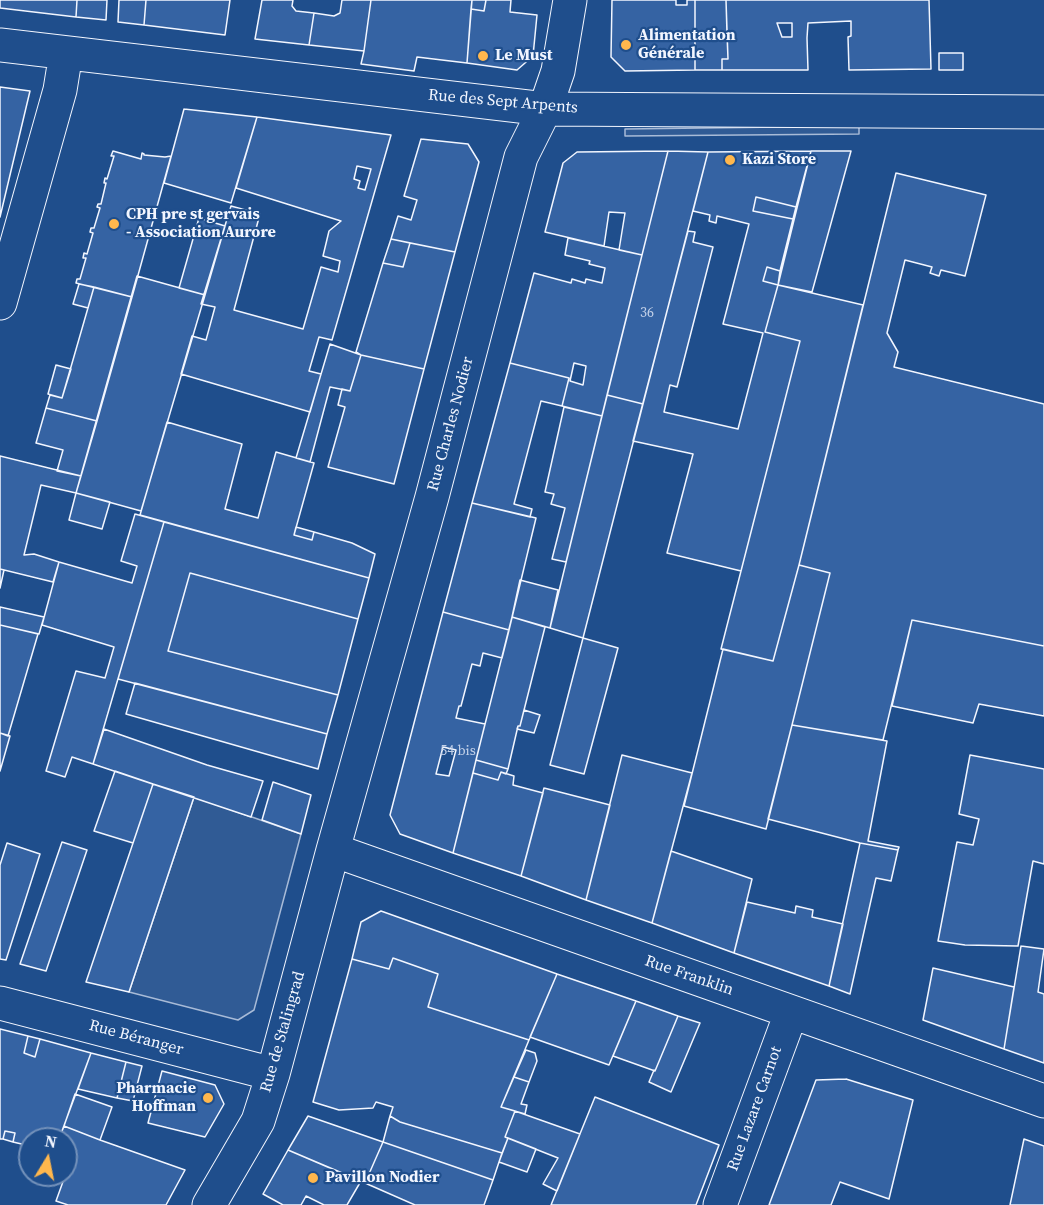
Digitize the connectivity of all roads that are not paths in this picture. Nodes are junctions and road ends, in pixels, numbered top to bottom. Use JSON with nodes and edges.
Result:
{"nodes":[{"id":1,"x":570,"y":0,"type":"edge"},
{"id":2,"x":0,"y":45,"type":"edge"},
{"id":3,"x":66,"y":53,"type":"junction"},
{"id":4,"x":544,"y":109,"type":"junction"},
{"id":5,"x":1044,"y":112,"type":"edge"},
{"id":6,"x":0,"y":303,"type":"edge"},
{"id":7,"x":333,"y":850,"type":"junction"},
{"id":8,"x":0,"y":1003,"type":"edge"},
{"id":9,"x":791,"y":1013,"type":"junction"},
{"id":10,"x":273,"y":1074,"type":"junction"},
{"id":11,"x":1044,"y":1101,"type":"edge"},
{"id":12,"x":209,"y":1205,"type":"edge"},
{"id":13,"x":720,"y":1205,"type":"edge"}],
"edges":[{"from":1,"to":4,"type":"street","name":"Rue Charles Nodier"},
{"from":2,"to":3,"type":"street","name":"Rue des Sept Arpents"},
{"from":3,"to":4,"type":"street","name":"Rue des Sept Arpents"},
{"from":3,"to":6,"type":"street"},
{"from":4,"to":5,"type":"street","name":"Rue des Sept Arpents"},
{"from":4,"to":7,"type":"street","name":"Rue Charles Nodier"},
{"from":7,"to":9,"type":"street","name":"Rue Franklin"},
{"from":7,"to":10,"type":"street","name":"Rue de Stalingrad"},
{"from":8,"to":10,"type":"street","name":"Rue Béranger"},
{"from":9,"to":11,"type":"street","name":"Rue Franklin"},
{"from":9,"to":13,"type":"street","name":"Rue Lazare Carnot"},
{"from":10,"to":12,"type":"street","name":"Rue de Stalingrad"}]}
